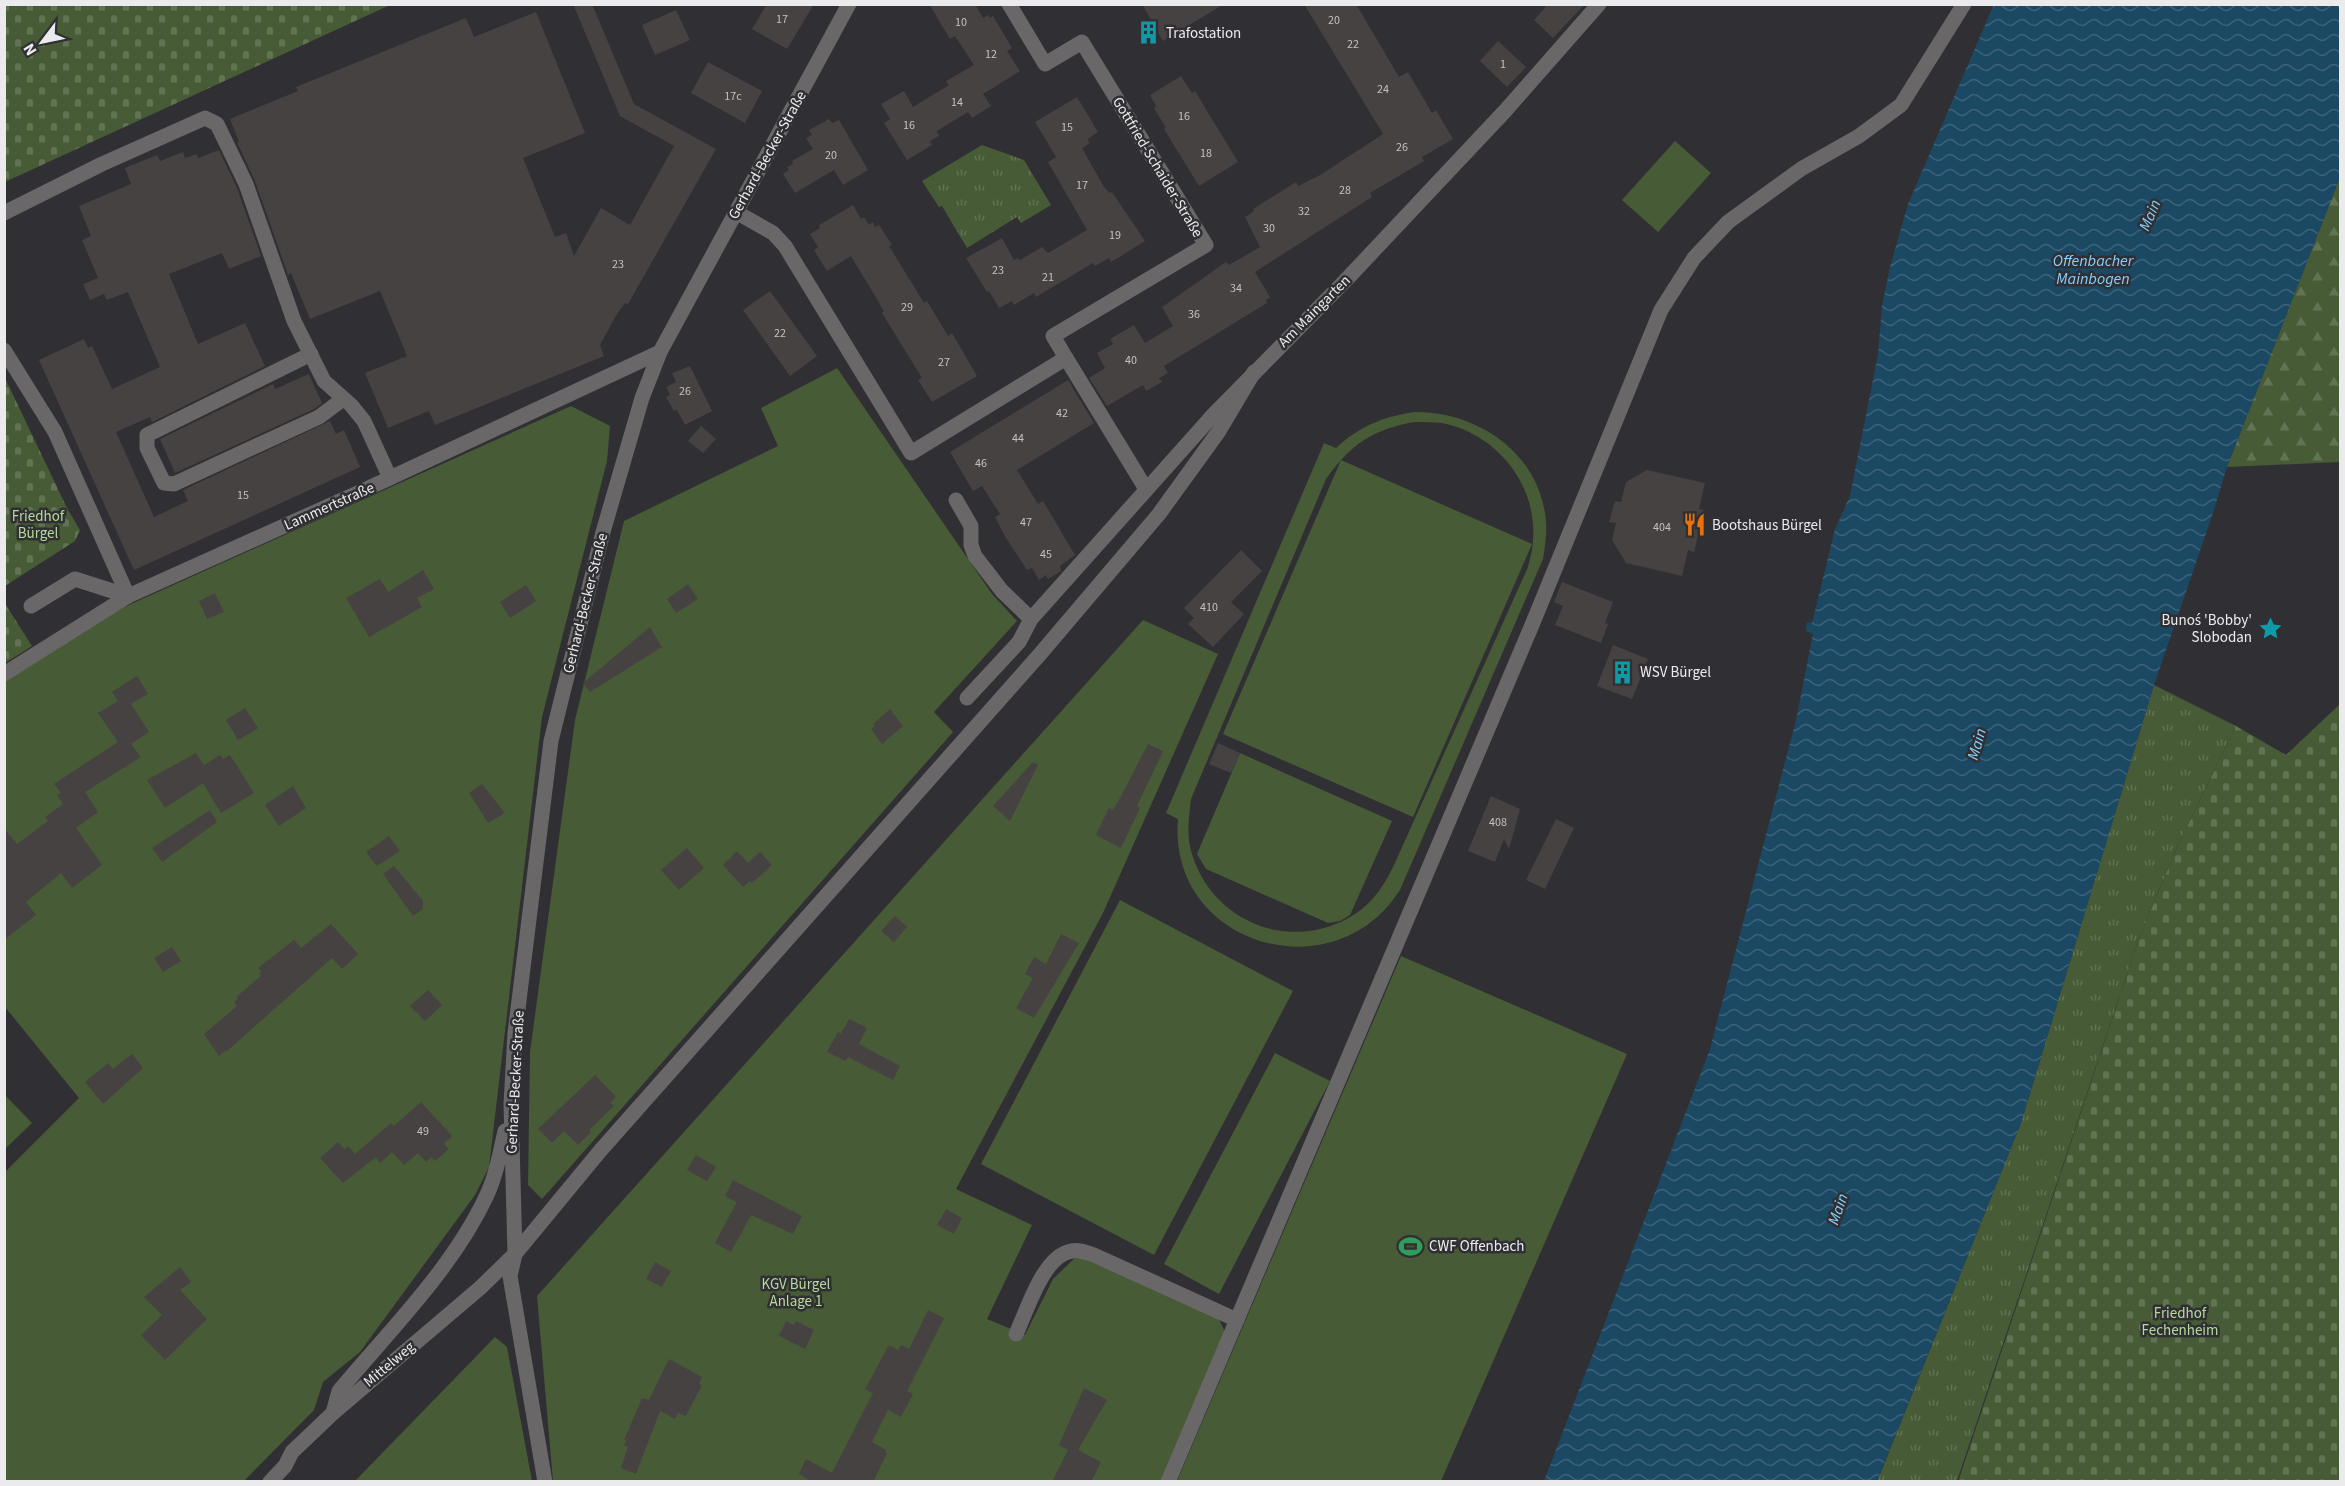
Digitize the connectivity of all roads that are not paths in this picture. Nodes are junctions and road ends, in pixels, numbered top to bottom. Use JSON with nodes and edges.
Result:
{"nodes":[{"id":1,"x":849,"y":4,"type":"edge"},
{"id":2,"x":1009,"y":4,"type":"edge"},
{"id":3,"x":1964,"y":4,"type":"edge"},
{"id":4,"x":1598,"y":5,"type":"edge"},
{"id":5,"x":736,"y":212,"type":"junction"},
{"id":6,"x":4,"y":213,"type":"edge"},
{"id":7,"x":4,"y":350,"type":"edge"},
{"id":8,"x":660,"y":352,"type":"junction"},
{"id":9,"x":311,"y":354,"type":"junction"},
{"id":10,"x":1066,"y":358,"type":"junction"},
{"id":11,"x":1254,"y":372,"type":"junction"},
{"id":12,"x":343,"y":399,"type":"junction"},
{"id":13,"x":390,"y":478,"type":"junction"},
{"id":14,"x":1146,"y":489,"type":"junction"},
{"id":15,"x":956,"y":500,"type":"dead end"},
{"id":16,"x":128,"y":596,"type":"junction"},
{"id":17,"x":31,"y":606,"type":"dead end"},
{"id":18,"x":1031,"y":619,"type":"junction"},
{"id":19,"x":4,"y":674,"type":"edge"},
{"id":20,"x":967,"y":698,"type":"dead end"},
{"id":21,"x":511,"y":1104,"type":"junction"},
{"id":22,"x":515,"y":1254,"type":"junction"},
{"id":23,"x":1237,"y":1320,"type":"junction"},
{"id":24,"x":1016,"y":1334,"type":"dead end"},
{"id":25,"x":333,"y":1413,"type":"junction"},
{"id":26,"x":270,"y":1482,"type":"edge"},
{"id":27,"x":545,"y":1482,"type":"edge"},
{"id":28,"x":1168,"y":1482,"type":"edge"}],
"edges":[{"from":1,"to":5,"type":"street","name":"Gerhard-Becker-Straße"},
{"from":2,"to":10,"type":"street","name":"Gottfried-Schaider-Straße"},
{"from":3,"to":23,"type":"street"},
{"from":4,"to":11,"type":"street","name":"Am Maingarten"},
{"from":5,"to":8,"type":"street","name":"Gerhard-Becker-Straße"},
{"from":5,"to":10,"type":"street"},
{"from":6,"to":9,"type":"street"},
{"from":7,"to":16,"type":"street"},
{"from":8,"to":13,"type":"street","name":"Lammertstraße"},
{"from":8,"to":21,"type":"street","name":"Gerhard-Becker-Straße"},
{"from":9,"to":12,"type":"street"},
{"from":9,"to":12,"type":"street"},
{"from":10,"to":14,"type":"street","name":"Gottfried-Schaider-Straße"},
{"from":11,"to":14,"type":"street","name":"Am Maingarten"},
{"from":11,"to":22,"type":"street","name":"Mittelweg"},
{"from":12,"to":13,"type":"street"},
{"from":13,"to":16,"type":"street","name":"Lammertstraße"},
{"from":14,"to":18,"type":"street","name":"Am Maingarten"},
{"from":15,"to":18,"type":"street"},
{"from":16,"to":17,"type":"street"},
{"from":16,"to":19,"type":"street","name":"Lammertstraße"},
{"from":18,"to":20,"type":"street","name":"Am Maingarten"},
{"from":21,"to":22,"type":"street","name":"Gerhard-Becker-Straße"},
{"from":21,"to":25,"type":"street"},
{"from":22,"to":25,"type":"street","name":"Mittelweg"},
{"from":22,"to":27,"type":"street"},
{"from":23,"to":24,"type":"street"},
{"from":23,"to":28,"type":"street"},
{"from":25,"to":26,"type":"street","name":"Mittelweg"}]}
